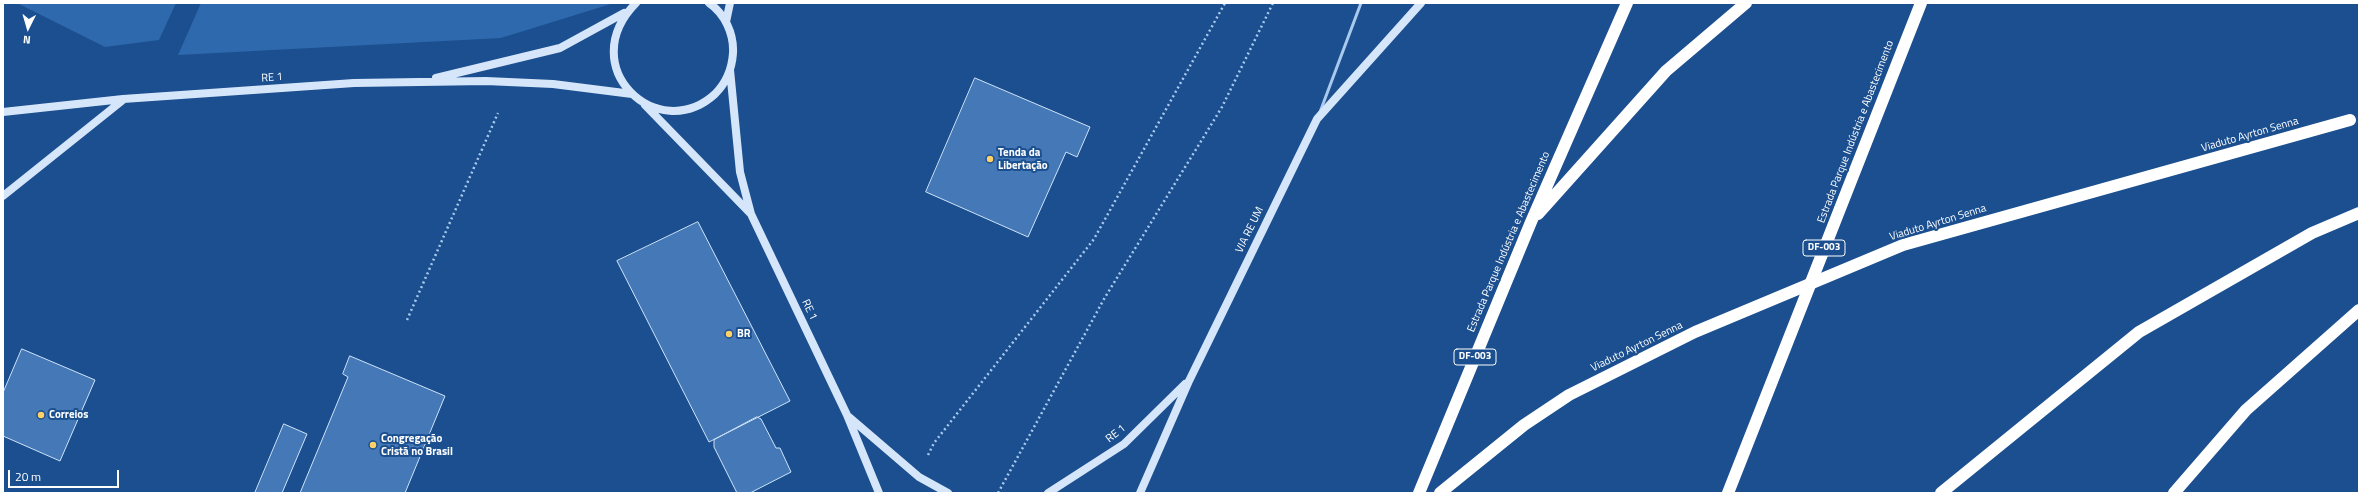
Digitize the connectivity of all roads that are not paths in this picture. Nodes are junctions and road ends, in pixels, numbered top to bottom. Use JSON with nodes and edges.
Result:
{"nodes":[{"id":1,"x":636,"y":3,"type":"edge"},
{"id":2,"x":710,"y":3,"type":"edge"},
{"id":3,"x":730,"y":3,"type":"edge"},
{"id":4,"x":1361,"y":3,"type":"edge"},
{"id":5,"x":1421,"y":3,"type":"edge"},
{"id":6,"x":1626,"y":3,"type":"edge"},
{"id":7,"x":1746,"y":3,"type":"edge"},
{"id":8,"x":1921,"y":3,"type":"edge"},
{"id":9,"x":629,"y":11,"type":"junction"},
{"id":10,"x":726,"y":22,"type":"junction"},
{"id":11,"x":730,"y":70,"type":"junction"},
{"id":12,"x":423,"y":81,"type":"junction"},
{"id":13,"x":632,"y":94,"type":"junction"},
{"id":14,"x":123,"y":99,"type":"junction"},
{"id":15,"x":641,"y":101,"type":"junction"},
{"id":16,"x":3,"y":112,"type":"edge"},
{"id":17,"x":1317,"y":119,"type":"junction"},
{"id":18,"x":2354,"y":119,"type":"edge"},
{"id":19,"x":3,"y":196,"type":"edge"},
{"id":20,"x":2359,"y":213,"type":"edge"},
{"id":21,"x":751,"y":214,"type":"junction"},
{"id":22,"x":1531,"y":222,"type":"junction"},
{"id":23,"x":2359,"y":310,"type":"edge"},
{"id":24,"x":1189,"y":381,"type":"junction"},
{"id":25,"x":847,"y":415,"type":"junction"},
{"id":26,"x":880,"y":493,"type":"edge"},
{"id":27,"x":948,"y":493,"type":"edge"},
{"id":28,"x":1048,"y":493,"type":"edge"},
{"id":29,"x":1140,"y":493,"type":"edge"},
{"id":30,"x":1419,"y":493,"type":"edge"},
{"id":31,"x":1440,"y":493,"type":"edge"},
{"id":32,"x":1728,"y":493,"type":"edge"},
{"id":33,"x":1941,"y":493,"type":"edge"},
{"id":34,"x":2174,"y":493,"type":"edge"}],
"edges":[{"from":1,"to":9,"type":"street"},
{"from":2,"to":10,"type":"street"},
{"from":3,"to":10,"type":"street"},
{"from":4,"to":17,"type":"lane"},
{"from":5,"to":17,"type":"street","name":"VIA RE UM"},
{"from":6,"to":22,"type":"highway","name":"Estrada Parque Indústria e Abastecimento","number":"DF-003"},
{"from":7,"to":22,"type":"highway"},
{"from":8,"to":32,"type":"highway","name":"Estrada Parque Indústria e Abastecimento","number":"DF-003"},
{"from":9,"to":12,"type":"street","name":"RE 1"},
{"from":9,"to":13,"type":"street"},
{"from":10,"to":11,"type":"street"},
{"from":11,"to":15,"type":"street"},
{"from":11,"to":21,"type":"street","name":"RE 1"},
{"from":12,"to":13,"type":"street","name":"RE 1"},
{"from":12,"to":14,"type":"street","name":"RE 1"},
{"from":13,"to":15,"type":"street"},
{"from":14,"to":16,"type":"street","name":"RE 1"},
{"from":14,"to":19,"type":"street"},
{"from":15,"to":21,"type":"street","name":"RE 1"},
{"from":17,"to":24,"type":"street","name":"VIA RE UM"},
{"from":18,"to":31,"type":"highway","name":"Viaduto Ayrton Senna","bridge":true},
{"from":20,"to":33,"type":"highway"},
{"from":21,"to":25,"type":"street","name":"RE 1"},
{"from":22,"to":30,"type":"highway","name":"Estrada Parque Indústria e Abastecimento","number":"DF-003"},
{"from":23,"to":34,"type":"highway"},
{"from":24,"to":28,"type":"street","name":"RE 1"},
{"from":24,"to":29,"type":"street","name":"VIA RE UM"},
{"from":25,"to":26,"type":"street","name":"RE 1"},
{"from":25,"to":27,"type":"street","name":"RE 1"}]}
